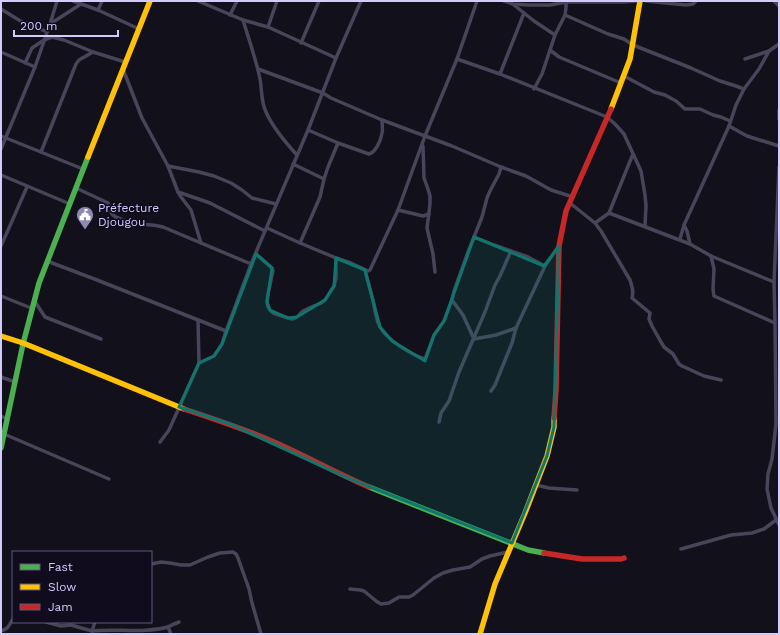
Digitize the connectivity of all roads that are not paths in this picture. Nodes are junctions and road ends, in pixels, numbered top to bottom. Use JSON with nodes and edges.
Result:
{"nodes":[{"id":1,"x":57,"y":1,"type":"edge"},
{"id":2,"x":73,"y":1,"type":"edge"},
{"id":3,"x":102,"y":1,"type":"edge"},
{"id":4,"x":150,"y":1,"type":"edge"},
{"id":5,"x":198,"y":1,"type":"edge"},
{"id":6,"x":237,"y":1,"type":"edge"},
{"id":7,"x":277,"y":1,"type":"edge"},
{"id":8,"x":319,"y":1,"type":"edge"},
{"id":9,"x":360,"y":1,"type":"edge"},
{"id":10,"x":478,"y":1,"type":"edge"},
{"id":11,"x":504,"y":1,"type":"edge"},
{"id":12,"x":636,"y":1,"type":"edge"},
{"id":13,"x":640,"y":1,"type":"edge"},
{"id":14,"x":646,"y":1,"type":"edge"},
{"id":15,"x":696,"y":1,"type":"edge"},
{"id":16,"x":774,"y":1,"type":"edge"},
{"id":17,"x":565,"y":2,"type":"edge"},
{"id":18,"x":623,"y":2,"type":"edge"},
{"id":19,"x":81,"y":4,"type":"junction"},
{"id":20,"x":513,"y":4,"type":"junction"},
{"id":21,"x":779,"y":6,"type":"edge"},
{"id":22,"x":1,"y":9,"type":"edge"},
{"id":23,"x":98,"y":10,"type":"junction"},
{"id":24,"x":524,"y":13,"type":"junction"},
{"id":25,"x":230,"y":15,"type":"junction"},
{"id":26,"x":565,"y":15,"type":"junction"},
{"id":27,"x":242,"y":20,"type":"junction"},
{"id":28,"x":50,"y":24,"type":"junction"},
{"id":29,"x":268,"y":27,"type":"junction"},
{"id":30,"x":139,"y":29,"type":"junction"},
{"id":31,"x":47,"y":32,"type":"junction"},
{"id":32,"x":555,"y":35,"type":"junction"},
{"id":33,"x":44,"y":40,"type":"junction"},
{"id":34,"x":301,"y":43,"type":"junction"},
{"id":35,"x":779,"y":44,"type":"edge"},
{"id":36,"x":633,"y":45,"type":"junction"},
{"id":37,"x":550,"y":50,"type":"junction"},
{"id":38,"x":769,"y":51,"type":"junction"},
{"id":39,"x":1,"y":52,"type":"edge"},
{"id":40,"x":93,"y":52,"type":"junction"},
{"id":41,"x":336,"y":58,"type":"junction"},
{"id":42,"x":745,"y":58,"type":"dead end"},
{"id":43,"x":457,"y":59,"type":"junction"},
{"id":44,"x":125,"y":62,"type":"junction"},
{"id":45,"x":25,"y":63,"type":"junction"},
{"id":46,"x":35,"y":67,"type":"junction"},
{"id":47,"x":123,"y":68,"type":"junction"},
{"id":48,"x":258,"y":68,"type":"junction"},
{"id":49,"x":500,"y":74,"type":"junction"},
{"id":50,"x":624,"y":76,"type":"junction"},
{"id":51,"x":621,"y":83,"type":"junction"},
{"id":52,"x":534,"y":89,"type":"junction"},
{"id":53,"x":744,"y":89,"type":"junction"},
{"id":54,"x":323,"y":93,"type":"junction"},
{"id":55,"x":779,"y":110,"type":"edge"},
{"id":56,"x":779,"y":116,"type":"edge"},
{"id":57,"x":607,"y":117,"type":"junction"},
{"id":58,"x":779,"y":119,"type":"edge"},
{"id":59,"x":382,"y":120,"type":"junction"},
{"id":60,"x":730,"y":121,"type":"junction"},
{"id":61,"x":729,"y":126,"type":"junction"},
{"id":62,"x":308,"y":130,"type":"junction"},
{"id":63,"x":1,"y":136,"type":"edge"},
{"id":64,"x":425,"y":136,"type":"junction"},
{"id":65,"x":6,"y":138,"type":"junction"},
{"id":66,"x":338,"y":143,"type":"junction"},
{"id":67,"x":423,"y":143,"type":"junction"},
{"id":68,"x":779,"y":146,"type":"edge"},
{"id":69,"x":1,"y":149,"type":"edge"},
{"id":70,"x":41,"y":152,"type":"junction"},
{"id":71,"x":632,"y":154,"type":"junction"},
{"id":72,"x":297,"y":155,"type":"junction"},
{"id":73,"x":293,"y":164,"type":"junction"},
{"id":74,"x":168,"y":166,"type":"junction"},
{"id":75,"x":501,"y":167,"type":"junction"},
{"id":76,"x":779,"y":167,"type":"edge"},
{"id":77,"x":83,"y":169,"type":"junction"},
{"id":78,"x":1,"y":175,"type":"edge"},
{"id":79,"x":324,"y":179,"type":"junction"},
{"id":80,"x":27,"y":187,"type":"junction"},
{"id":81,"x":76,"y":188,"type":"junction"},
{"id":82,"x":178,"y":192,"type":"junction"},
{"id":83,"x":573,"y":197,"type":"junction"},
{"id":84,"x":570,"y":203,"type":"junction"},
{"id":85,"x":70,"y":204,"type":"junction"},
{"id":86,"x":276,"y":204,"type":"junction"},
{"id":87,"x":398,"y":210,"type":"junction"},
{"id":88,"x":609,"y":213,"type":"junction"},
{"id":89,"x":429,"y":214,"type":"junction"},
{"id":90,"x":595,"y":223,"type":"junction"},
{"id":91,"x":684,"y":225,"type":"junction"},
{"id":92,"x":645,"y":226,"type":"junction"},
{"id":93,"x":266,"y":229,"type":"junction"},
{"id":94,"x":474,"y":237,"type":"junction"},
{"id":95,"x":680,"y":239,"type":"junction"},
{"id":96,"x":201,"y":243,"type":"junction"},
{"id":97,"x":300,"y":243,"type":"junction"},
{"id":98,"x":690,"y":244,"type":"junction"},
{"id":99,"x":1,"y":246,"type":"edge"},
{"id":100,"x":560,"y":246,"type":"junction"},
{"id":101,"x":511,"y":251,"type":"junction"},
{"id":102,"x":256,"y":254,"type":"junction"},
{"id":103,"x":776,"y":255,"type":"junction"},
{"id":104,"x":711,"y":256,"type":"junction"},
{"id":105,"x":336,"y":258,"type":"junction"},
{"id":106,"x":779,"y":260,"type":"edge"},
{"id":107,"x":47,"y":261,"type":"junction"},
{"id":108,"x":251,"y":264,"type":"junction"},
{"id":109,"x":545,"y":266,"type":"junction"},
{"id":110,"x":365,"y":270,"type":"junction"},
{"id":111,"x":435,"y":272,"type":"dead end"},
{"id":112,"x":774,"y":282,"type":"junction"},
{"id":113,"x":1,"y":296,"type":"edge"},
{"id":114,"x":34,"y":300,"type":"junction"},
{"id":115,"x":452,"y":300,"type":"junction"},
{"id":116,"x":32,"y":308,"type":"junction"},
{"id":117,"x":198,"y":320,"type":"junction"},
{"id":118,"x":776,"y":323,"type":"junction"},
{"id":119,"x":516,"y":328,"type":"junction"},
{"id":120,"x":226,"y":331,"type":"junction"},
{"id":121,"x":1,"y":336,"type":"edge"},
{"id":122,"x":474,"y":338,"type":"junction"},
{"id":123,"x":101,"y":339,"type":"dead end"},
{"id":124,"x":23,"y":343,"type":"junction"},
{"id":125,"x":199,"y":363,"type":"junction"},
{"id":126,"x":1,"y":377,"type":"edge"},
{"id":127,"x":721,"y":380,"type":"dead end"},
{"id":128,"x":14,"y":382,"type":"junction"},
{"id":129,"x":491,"y":390,"type":"dead end"},
{"id":130,"x":777,"y":406,"type":"edge"},
{"id":131,"x":179,"y":407,"type":"junction"},
{"id":132,"x":1,"y":416,"type":"edge"},
{"id":133,"x":7,"y":419,"type":"junction"},
{"id":134,"x":439,"y":422,"type":"dead end"},
{"id":135,"x":4,"y":434,"type":"junction"},
{"id":136,"x":160,"y":442,"type":"dead end"},
{"id":137,"x":1,"y":448,"type":"edge"},
{"id":138,"x":109,"y":479,"type":"dead end"},
{"id":139,"x":536,"y":485,"type":"junction"},
{"id":140,"x":577,"y":490,"type":"dead end"},
{"id":141,"x":776,"y":520,"type":"junction"},
{"id":142,"x":779,"y":525,"type":"edge"},
{"id":143,"x":512,"y":543,"type":"junction"},
{"id":144,"x":681,"y":549,"type":"dead end"},
{"id":145,"x":508,"y":552,"type":"junction"},
{"id":146,"x":624,"y":558,"type":"dead end"},
{"id":147,"x":152,"y":564,"type":"edge"},
{"id":148,"x":350,"y":589,"type":"dead end"},
{"id":149,"x":12,"y":621,"type":"edge"},
{"id":150,"x":179,"y":622,"type":"dead end"},
{"id":151,"x":50,"y":623,"type":"edge"},
{"id":152,"x":95,"y":623,"type":"edge"},
{"id":153,"x":168,"y":627,"type":"junction"},
{"id":154,"x":1,"y":631,"type":"edge"},
{"id":155,"x":92,"y":631,"type":"junction"},
{"id":156,"x":170,"y":634,"type":"edge"},
{"id":157,"x":261,"y":634,"type":"edge"},
{"id":158,"x":480,"y":634,"type":"edge"}],
"edges":[{"from":1,"to":28,"type":"street"},
{"from":2,"to":19,"type":"street"},
{"from":3,"to":23,"type":"street"},
{"from":4,"to":30,"type":"street"},
{"from":5,"to":25,"type":"street"},
{"from":6,"to":25,"type":"street"},
{"from":7,"to":29,"type":"street"},
{"from":8,"to":34,"type":"street"},
{"from":9,"to":41,"type":"street"},
{"from":10,"to":43,"type":"street"},
{"from":11,"to":20,"type":"street"},
{"from":12,"to":18,"type":"street"},
{"from":13,"to":36,"type":"street"},
{"from":14,"to":15,"type":"street"},
{"from":16,"to":21,"type":"street"},
{"from":17,"to":18,"type":"street"},
{"from":17,"to":20,"type":"street"},
{"from":17,"to":26,"type":"street"},
{"from":19,"to":23,"type":"street"},
{"from":19,"to":28,"type":"street"},
{"from":20,"to":24,"type":"street"},
{"from":22,"to":31,"type":"street"},
{"from":23,"to":30,"type":"street"},
{"from":24,"to":32,"type":"street"},
{"from":24,"to":49,"type":"street"},
{"from":25,"to":27,"type":"street"},
{"from":26,"to":32,"type":"street"},
{"from":26,"to":36,"type":"street"},
{"from":27,"to":29,"type":"street"},
{"from":27,"to":48,"type":"street"},
{"from":28,"to":31,"type":"street"},
{"from":29,"to":34,"type":"street"},
{"from":30,"to":44,"type":"street"},
{"from":31,"to":33,"type":"street"},
{"from":32,"to":37,"type":"street"},
{"from":33,"to":40,"type":"street"},
{"from":33,"to":45,"type":"street"},
{"from":33,"to":46,"type":"street"},
{"from":34,"to":41,"type":"street"},
{"from":35,"to":38,"type":"street"},
{"from":36,"to":50,"type":"street"},
{"from":36,"to":53,"type":"street"},
{"from":37,"to":51,"type":"street"},
{"from":37,"to":52,"type":"street"},
{"from":38,"to":42,"type":"street"},
{"from":38,"to":53,"type":"street"},
{"from":39,"to":45,"type":"street"},
{"from":40,"to":44,"type":"street"},
{"from":40,"to":70,"type":"street"},
{"from":41,"to":54,"type":"street"},
{"from":43,"to":49,"type":"street"},
{"from":43,"to":64,"type":"street"},
{"from":44,"to":47,"type":"street"},
{"from":45,"to":46,"type":"street"},
{"from":46,"to":65,"type":"street"},
{"from":47,"to":74,"type":"street"},
{"from":47,"to":77,"type":"street"},
{"from":48,"to":54,"type":"street"},
{"from":48,"to":72,"type":"street"},
{"from":49,"to":52,"type":"street"},
{"from":50,"to":51,"type":"street"},
{"from":50,"to":60,"type":"street"},
{"from":51,"to":57,"type":"street"},
{"from":52,"to":57,"type":"street"},
{"from":53,"to":60,"type":"street"},
{"from":54,"to":59,"type":"street"},
{"from":54,"to":62,"type":"street"},
{"from":55,"to":56,"type":"street"},
{"from":56,"to":58,"type":"street"},
{"from":57,"to":71,"type":"street"},
{"from":57,"to":83,"type":"street"},
{"from":59,"to":64,"type":"street"},
{"from":59,"to":66,"type":"street"},
{"from":60,"to":61,"type":"street"},
{"from":61,"to":68,"type":"street"},
{"from":61,"to":91,"type":"street"},
{"from":62,"to":66,"type":"street"},
{"from":62,"to":72,"type":"street"},
{"from":63,"to":65,"type":"street"},
{"from":64,"to":67,"type":"street"},
{"from":64,"to":75,"type":"street"},
{"from":65,"to":69,"type":"street"},
{"from":65,"to":70,"type":"street"},
{"from":66,"to":79,"type":"street"},
{"from":67,"to":87,"type":"street"},
{"from":67,"to":89,"type":"street"},
{"from":70,"to":77,"type":"street"},
{"from":71,"to":88,"type":"street"},
{"from":71,"to":92,"type":"street"},
{"from":72,"to":73,"type":"street"},
{"from":73,"to":79,"type":"street"},
{"from":73,"to":86,"type":"street"},
{"from":74,"to":82,"type":"street"},
{"from":74,"to":86,"type":"street"},
{"from":75,"to":83,"type":"street"},
{"from":75,"to":94,"type":"street"},
{"from":76,"to":103,"type":"street"},
{"from":77,"to":81,"type":"street"},
{"from":78,"to":80,"type":"street"},
{"from":79,"to":97,"type":"street"},
{"from":80,"to":85,"type":"street"},
{"from":80,"to":99,"type":"street"},
{"from":81,"to":85,"type":"street"},
{"from":81,"to":96,"type":"street"},
{"from":82,"to":93,"type":"street"},
{"from":82,"to":96,"type":"street"},
{"from":83,"to":84,"type":"street"},
{"from":84,"to":90,"type":"street"},
{"from":84,"to":100,"type":"street"},
{"from":85,"to":107,"type":"street"},
{"from":86,"to":93,"type":"street"},
{"from":87,"to":89,"type":"street"},
{"from":87,"to":110,"type":"street"},
{"from":88,"to":90,"type":"street"},
{"from":88,"to":92,"type":"street"},
{"from":89,"to":111,"type":"street"},
{"from":90,"to":127,"type":"street"},
{"from":91,"to":95,"type":"street"},
{"from":91,"to":98,"type":"street"},
{"from":92,"to":95,"type":"street"},
{"from":93,"to":97,"type":"street"},
{"from":93,"to":102,"type":"street"},
{"from":94,"to":101,"type":"street"},
{"from":94,"to":115,"type":"street"},
{"from":95,"to":98,"type":"street"},
{"from":96,"to":108,"type":"street"},
{"from":97,"to":105,"type":"street"},
{"from":98,"to":104,"type":"street"},
{"from":100,"to":109,"type":"street"},
{"from":100,"to":139,"type":"street"},
{"from":101,"to":109,"type":"street"},
{"from":101,"to":122,"type":"street"},
{"from":102,"to":105,"type":"street"},
{"from":102,"to":108,"type":"street"},
{"from":103,"to":106,"type":"street"},
{"from":103,"to":112,"type":"street"},
{"from":104,"to":112,"type":"street"},
{"from":104,"to":118,"type":"street"},
{"from":105,"to":110,"type":"street"},
{"from":107,"to":114,"type":"street"},
{"from":107,"to":117,"type":"street"},
{"from":108,"to":120,"type":"street"},
{"from":109,"to":119,"type":"street"},
{"from":110,"to":115,"type":"street"},
{"from":112,"to":118,"type":"street"},
{"from":113,"to":116,"type":"street"},
{"from":114,"to":116,"type":"street"},
{"from":114,"to":123,"type":"street"},
{"from":115,"to":122,"type":"street"},
{"from":116,"to":124,"type":"street"},
{"from":117,"to":120,"type":"street"},
{"from":117,"to":125,"type":"street"},
{"from":118,"to":130,"type":"street"},
{"from":119,"to":122,"type":"street"},
{"from":119,"to":129,"type":"street"},
{"from":120,"to":125,"type":"street"},
{"from":121,"to":124,"type":"street"},
{"from":122,"to":134,"type":"street"},
{"from":124,"to":128,"type":"street"},
{"from":124,"to":131,"type":"street"},
{"from":125,"to":131,"type":"street"},
{"from":126,"to":128,"type":"street"},
{"from":128,"to":133,"type":"street"},
{"from":130,"to":141,"type":"street"},
{"from":131,"to":136,"type":"street"},
{"from":131,"to":143,"type":"street"},
{"from":132,"to":133,"type":"street"},
{"from":133,"to":135,"type":"street"},
{"from":135,"to":137,"type":"street"},
{"from":135,"to":138,"type":"street"},
{"from":139,"to":140,"type":"street"},
{"from":139,"to":143,"type":"street"},
{"from":141,"to":142,"type":"street"},
{"from":141,"to":144,"type":"street"},
{"from":143,"to":145,"type":"street"},
{"from":143,"to":146,"type":"street"},
{"from":145,"to":148,"type":"street"},
{"from":145,"to":158,"type":"street"},
{"from":147,"to":157,"type":"street"},
{"from":149,"to":154,"type":"street"},
{"from":150,"to":153,"type":"street"},
{"from":151,"to":155,"type":"street"},
{"from":152,"to":155,"type":"street"},
{"from":153,"to":155,"type":"street"},
{"from":153,"to":156,"type":"street"}]}
